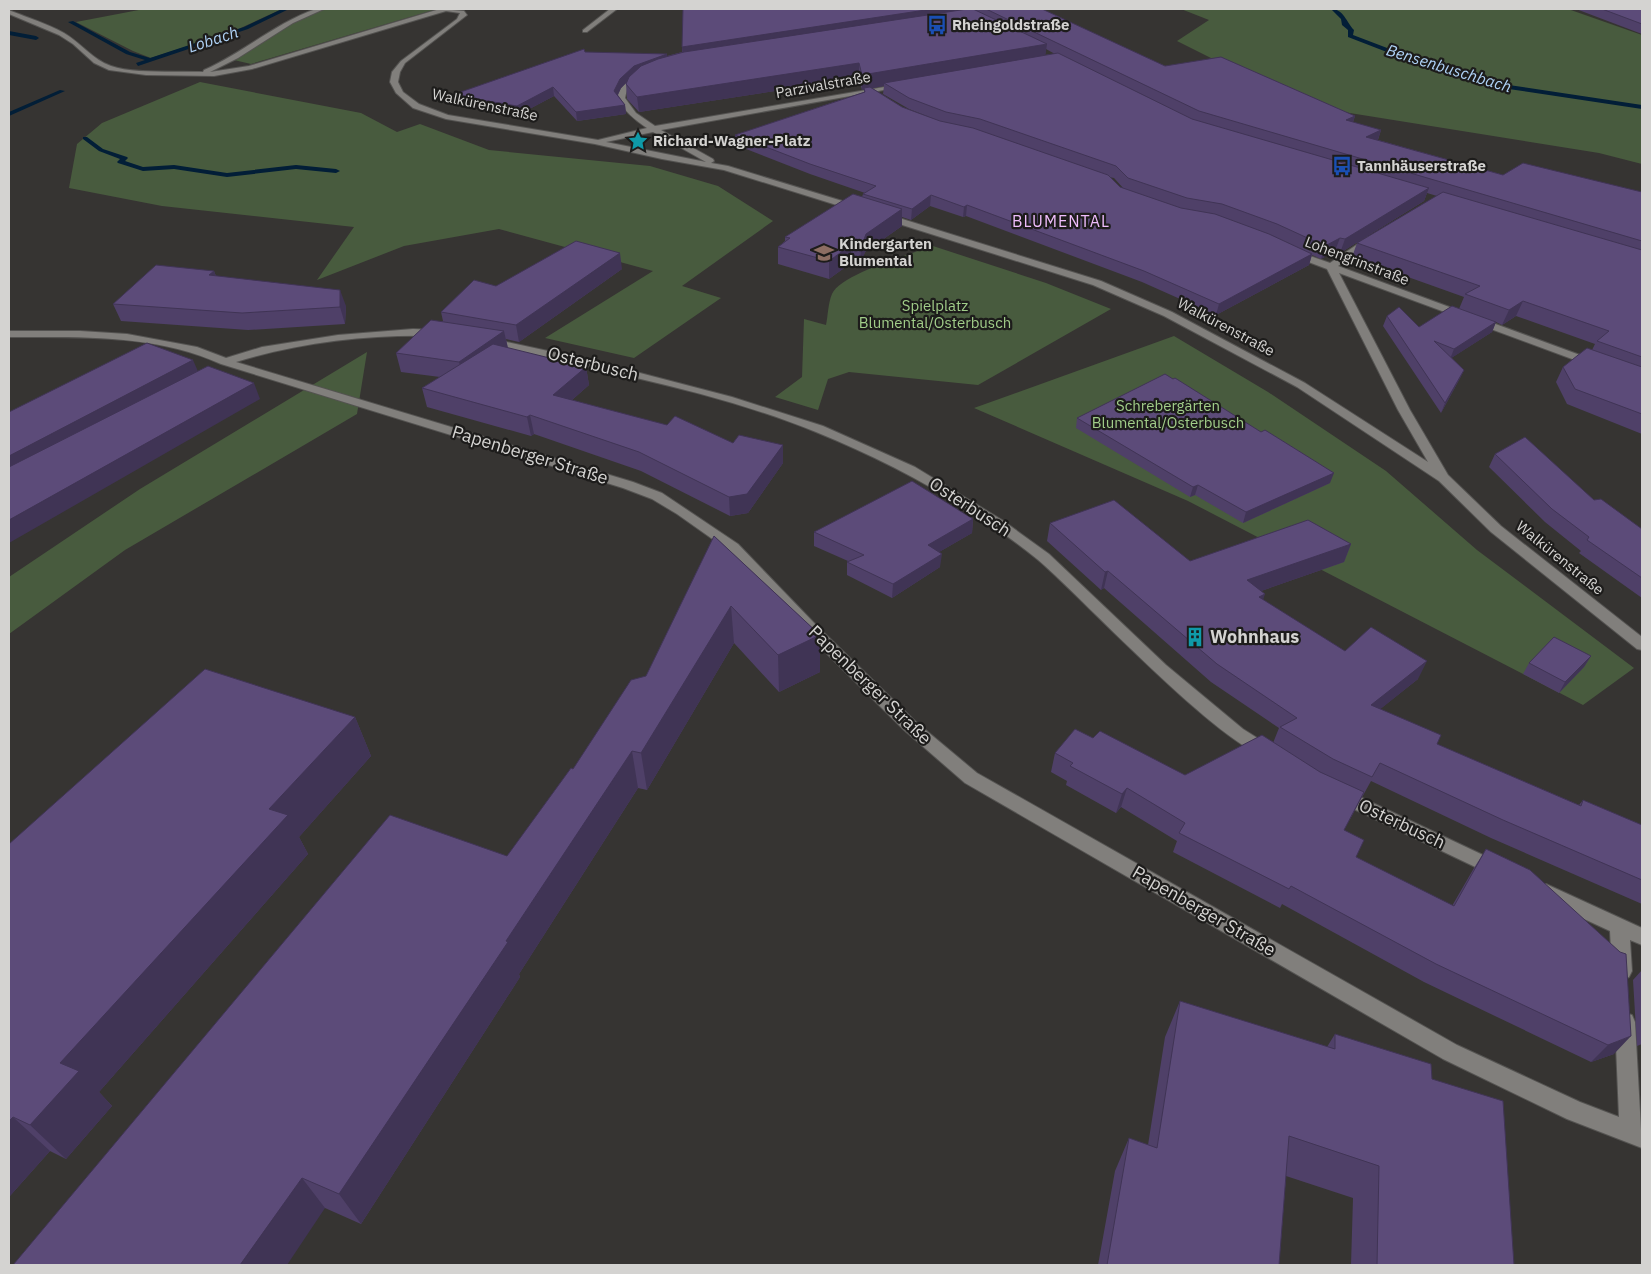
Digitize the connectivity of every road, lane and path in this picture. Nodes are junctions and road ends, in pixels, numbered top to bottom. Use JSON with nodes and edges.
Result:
{"nodes":[{"id":1,"x":321,"y":9,"type":"edge"},
{"id":2,"x":614,"y":9,"type":"edge"},
{"id":3,"x":10,"y":10,"type":"edge"},
{"id":4,"x":585,"y":31,"type":"dead end"},
{"id":5,"x":650,"y":72,"type":"edge"},
{"id":6,"x":200,"y":73,"type":"junction"},
{"id":7,"x":909,"y":84,"type":"edge"},
{"id":8,"x":870,"y":91,"type":"junction"},
{"id":9,"x":886,"y":100,"type":"edge"},
{"id":10,"x":654,"y":129,"type":"junction"},
{"id":11,"x":595,"y":142,"type":"junction"},
{"id":12,"x":725,"y":168,"type":"junction"},
{"id":13,"x":1378,"y":235,"type":"edge"},
{"id":14,"x":1284,"y":249,"type":"edge"},
{"id":15,"x":1332,"y":267,"type":"junction"},
{"id":16,"x":9,"y":334,"type":"edge"},
{"id":17,"x":448,"y":334,"type":"edge"},
{"id":18,"x":476,"y":339,"type":"edge"},
{"id":19,"x":225,"y":367,"type":"junction"},
{"id":20,"x":1605,"y":368,"type":"edge"},
{"id":21,"x":1444,"y":478,"type":"junction"},
{"id":22,"x":1642,"y":645,"type":"edge"},
{"id":23,"x":1277,"y":758,"type":"edge"},
{"id":24,"x":1327,"y":788,"type":"edge"},
{"id":25,"x":1513,"y":877,"type":"edge"},
{"id":26,"x":1531,"y":885,"type":"edge"},
{"id":27,"x":1620,"y":928,"type":"junction"},
{"id":28,"x":1642,"y":937,"type":"edge"},
{"id":29,"x":1636,"y":1135,"type":"edge"}],
"edges":[{"from":1,"to":6,"type":"street"},
{"from":2,"to":4,"type":"street"},
{"from":3,"to":6,"type":"street"},
{"from":5,"to":10,"type":"street"},
{"from":6,"to":11,"type":"street","name":"Walkürenstraße"},
{"from":7,"to":8,"type":"street","name":"Parzivalstraße"},
{"from":8,"to":9,"type":"street"},
{"from":8,"to":10,"type":"street","name":"Parzivalstraße"},
{"from":10,"to":11,"type":"street","name":"Walkürenstraße"},
{"from":10,"to":12,"type":"street","name":"Walkürenstraße"},
{"from":11,"to":12,"type":"street","name":"Walkürenstraße"},
{"from":12,"to":21,"type":"street","name":"Walkürenstraße"},
{"from":13,"to":15,"type":"street"},
{"from":14,"to":15,"type":"street","name":"Lohengrinstraße"},
{"from":15,"to":20,"type":"street","name":"Lohengrinstraße"},
{"from":15,"to":21,"type":"street"},
{"from":16,"to":19,"type":"street","name":"Papenberger Straße"},
{"from":17,"to":19,"type":"street"},
{"from":18,"to":23,"type":"street","name":"Osterbusch"},
{"from":19,"to":29,"type":"street","name":"Papenberger Straße"},
{"from":21,"to":22,"type":"street","name":"Walkürenstraße"},
{"from":24,"to":25,"type":"street","name":"Osterbusch"},
{"from":26,"to":27,"type":"street"},
{"from":27,"to":28,"type":"street"},
{"from":27,"to":29,"type":"street"}]}
